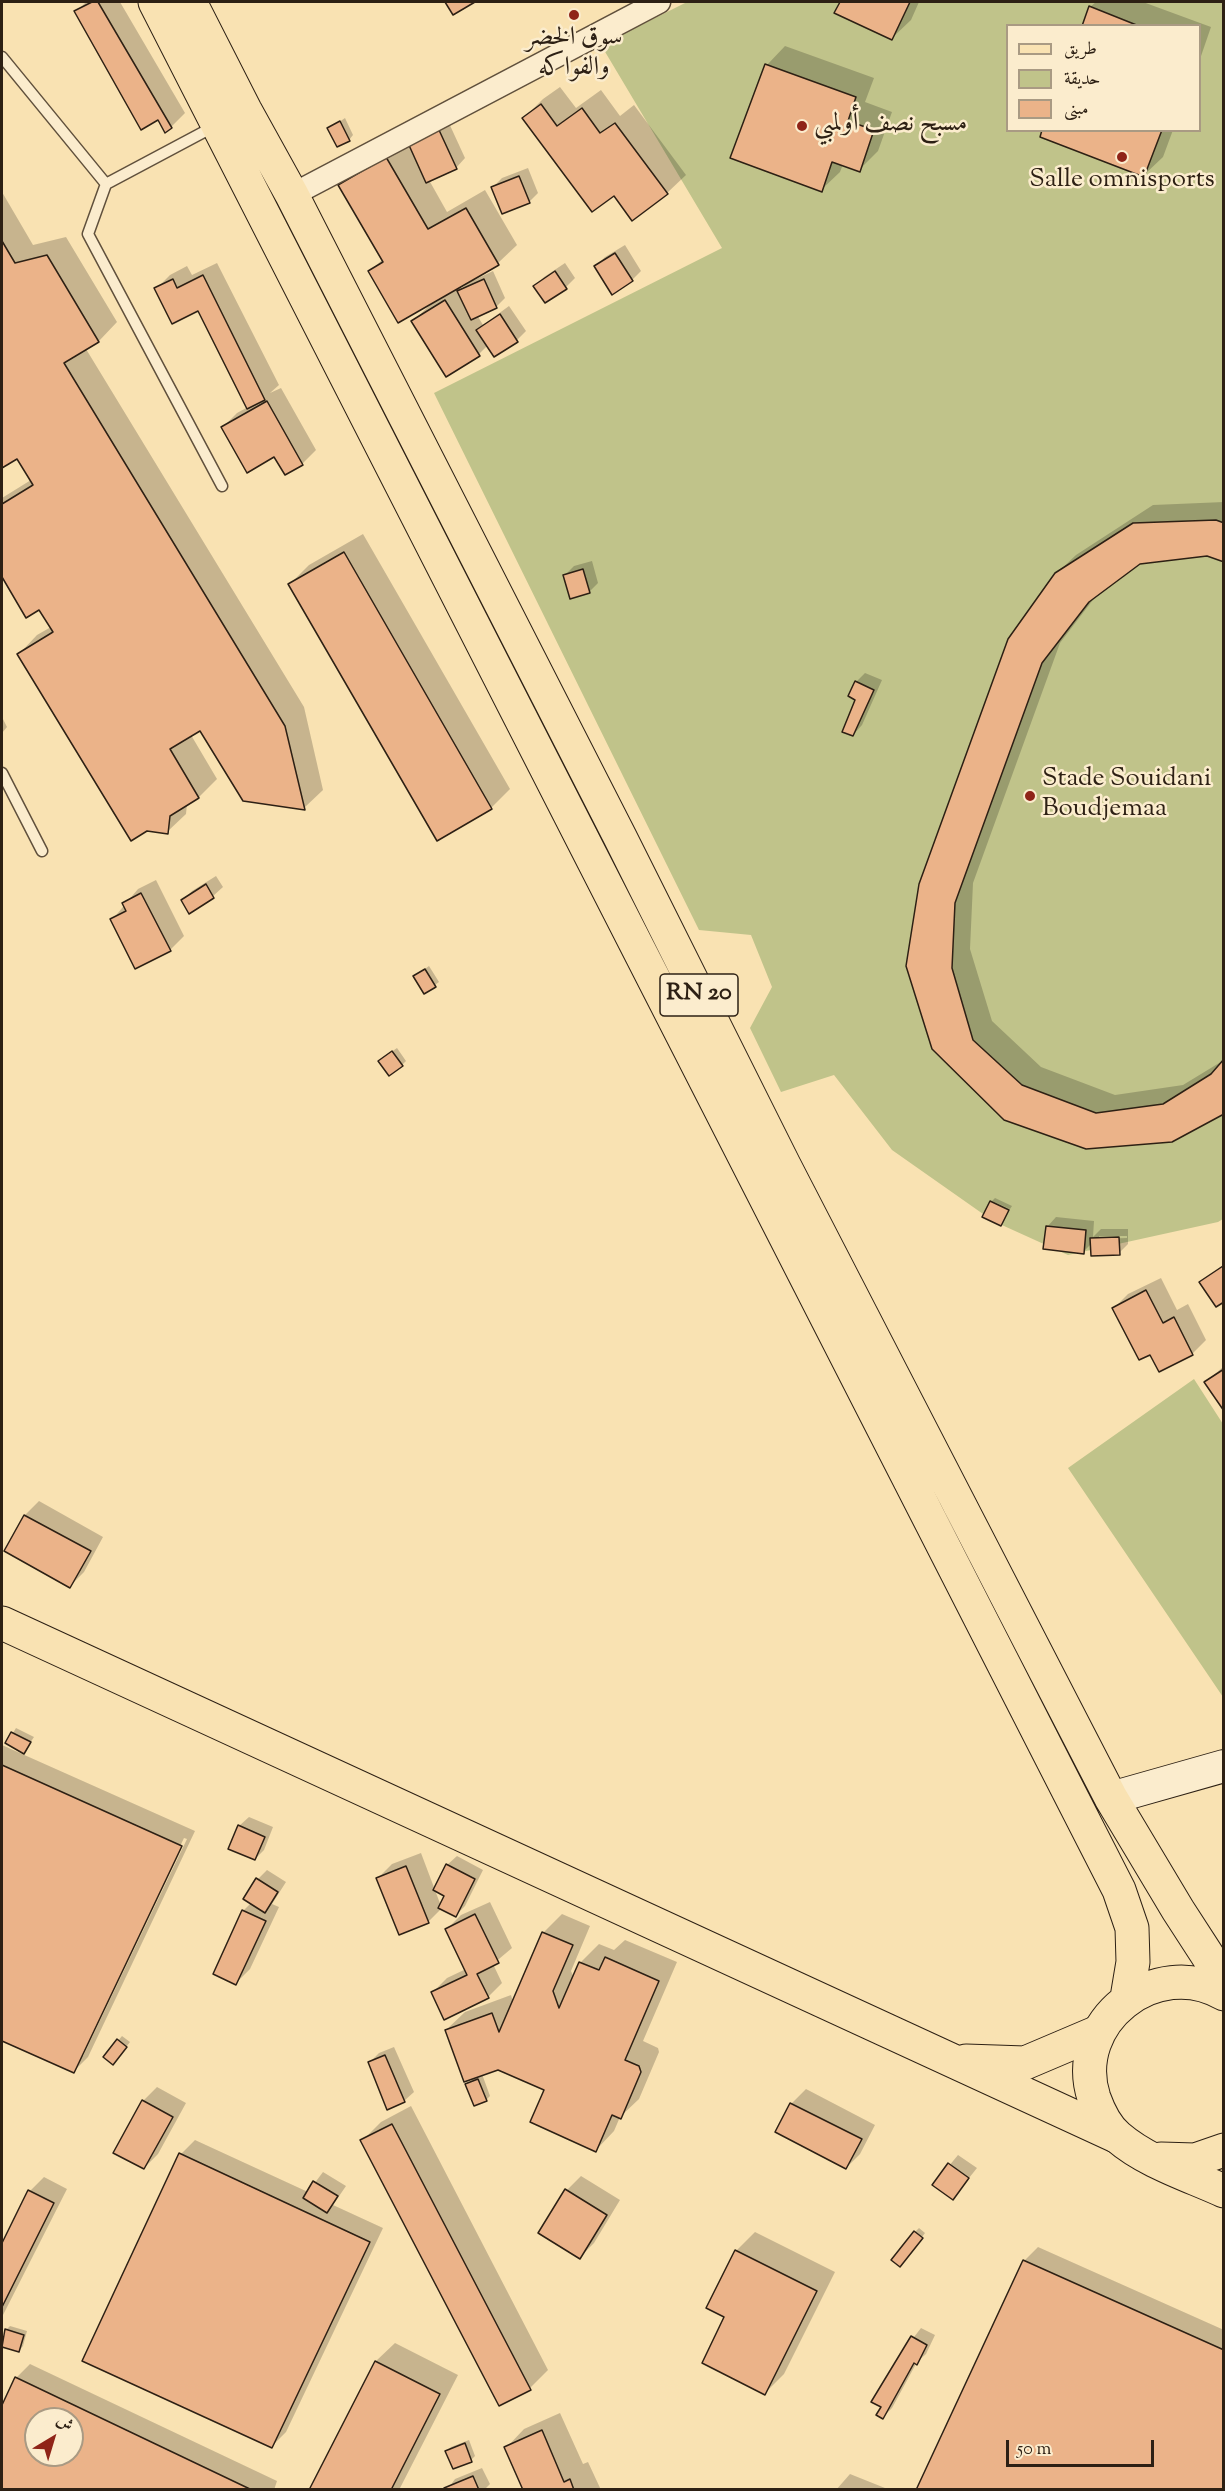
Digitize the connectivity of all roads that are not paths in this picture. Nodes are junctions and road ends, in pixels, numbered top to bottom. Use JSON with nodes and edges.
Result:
{"nodes":[{"id":1,"x":155,"y":2,"type":"edge"},
{"id":2,"x":190,"y":2,"type":"edge"},
{"id":3,"x":659,"y":2,"type":"edge"},
{"id":4,"x":2,"y":57,"type":"edge"},
{"id":5,"x":218,"y":124,"type":"junction"},
{"id":6,"x":106,"y":184,"type":"junction"},
{"id":7,"x":292,"y":195,"type":"junction"},
{"id":8,"x":222,"y":486,"type":"dead end"},
{"id":9,"x":2,"y":772,"type":"edge"},
{"id":10,"x":42,"y":851,"type":"dead end"},
{"id":11,"x":2,"y":1623,"type":"edge"},
{"id":12,"x":1224,"y":1766,"type":"edge"},
{"id":13,"x":1111,"y":1798,"type":"junction"},
{"id":14,"x":1224,"y":1981,"type":"edge"},
{"id":15,"x":1224,"y":1994,"type":"edge"},
{"id":16,"x":1127,"y":1998,"type":"junction"},
{"id":17,"x":1098,"y":2032,"type":"junction"},
{"id":18,"x":949,"y":2060,"type":"junction"},
{"id":19,"x":1128,"y":2144,"type":"junction"},
{"id":20,"x":1224,"y":2150,"type":"edge"},
{"id":21,"x":1224,"y":2191,"type":"edge"}],
"edges":[{"from":1,"to":5,"type":"main road","number":"RN 20"},
{"from":2,"to":7,"type":"main road","number":"RN 20"},
{"from":3,"to":7,"type":"street"},
{"from":4,"to":6,"type":"lane"},
{"from":5,"to":6,"type":"lane"},
{"from":5,"to":16,"type":"main road","number":"RN 20"},
{"from":6,"to":8,"type":"lane"},
{"from":7,"to":13,"type":"main road","number":"RN 20"},
{"from":9,"to":10,"type":"lane"},
{"from":11,"to":18,"type":"main road"},
{"from":12,"to":13,"type":"street"},
{"from":13,"to":14,"type":"main road","number":"RN 20"},
{"from":15,"to":16,"type":"main road"},
{"from":16,"to":17,"type":"main road"},
{"from":17,"to":18,"type":"main road"},
{"from":17,"to":19,"type":"main road"},
{"from":18,"to":19,"type":"main road"},
{"from":19,"to":20,"type":"main road"},
{"from":19,"to":21,"type":"main road"}]}
